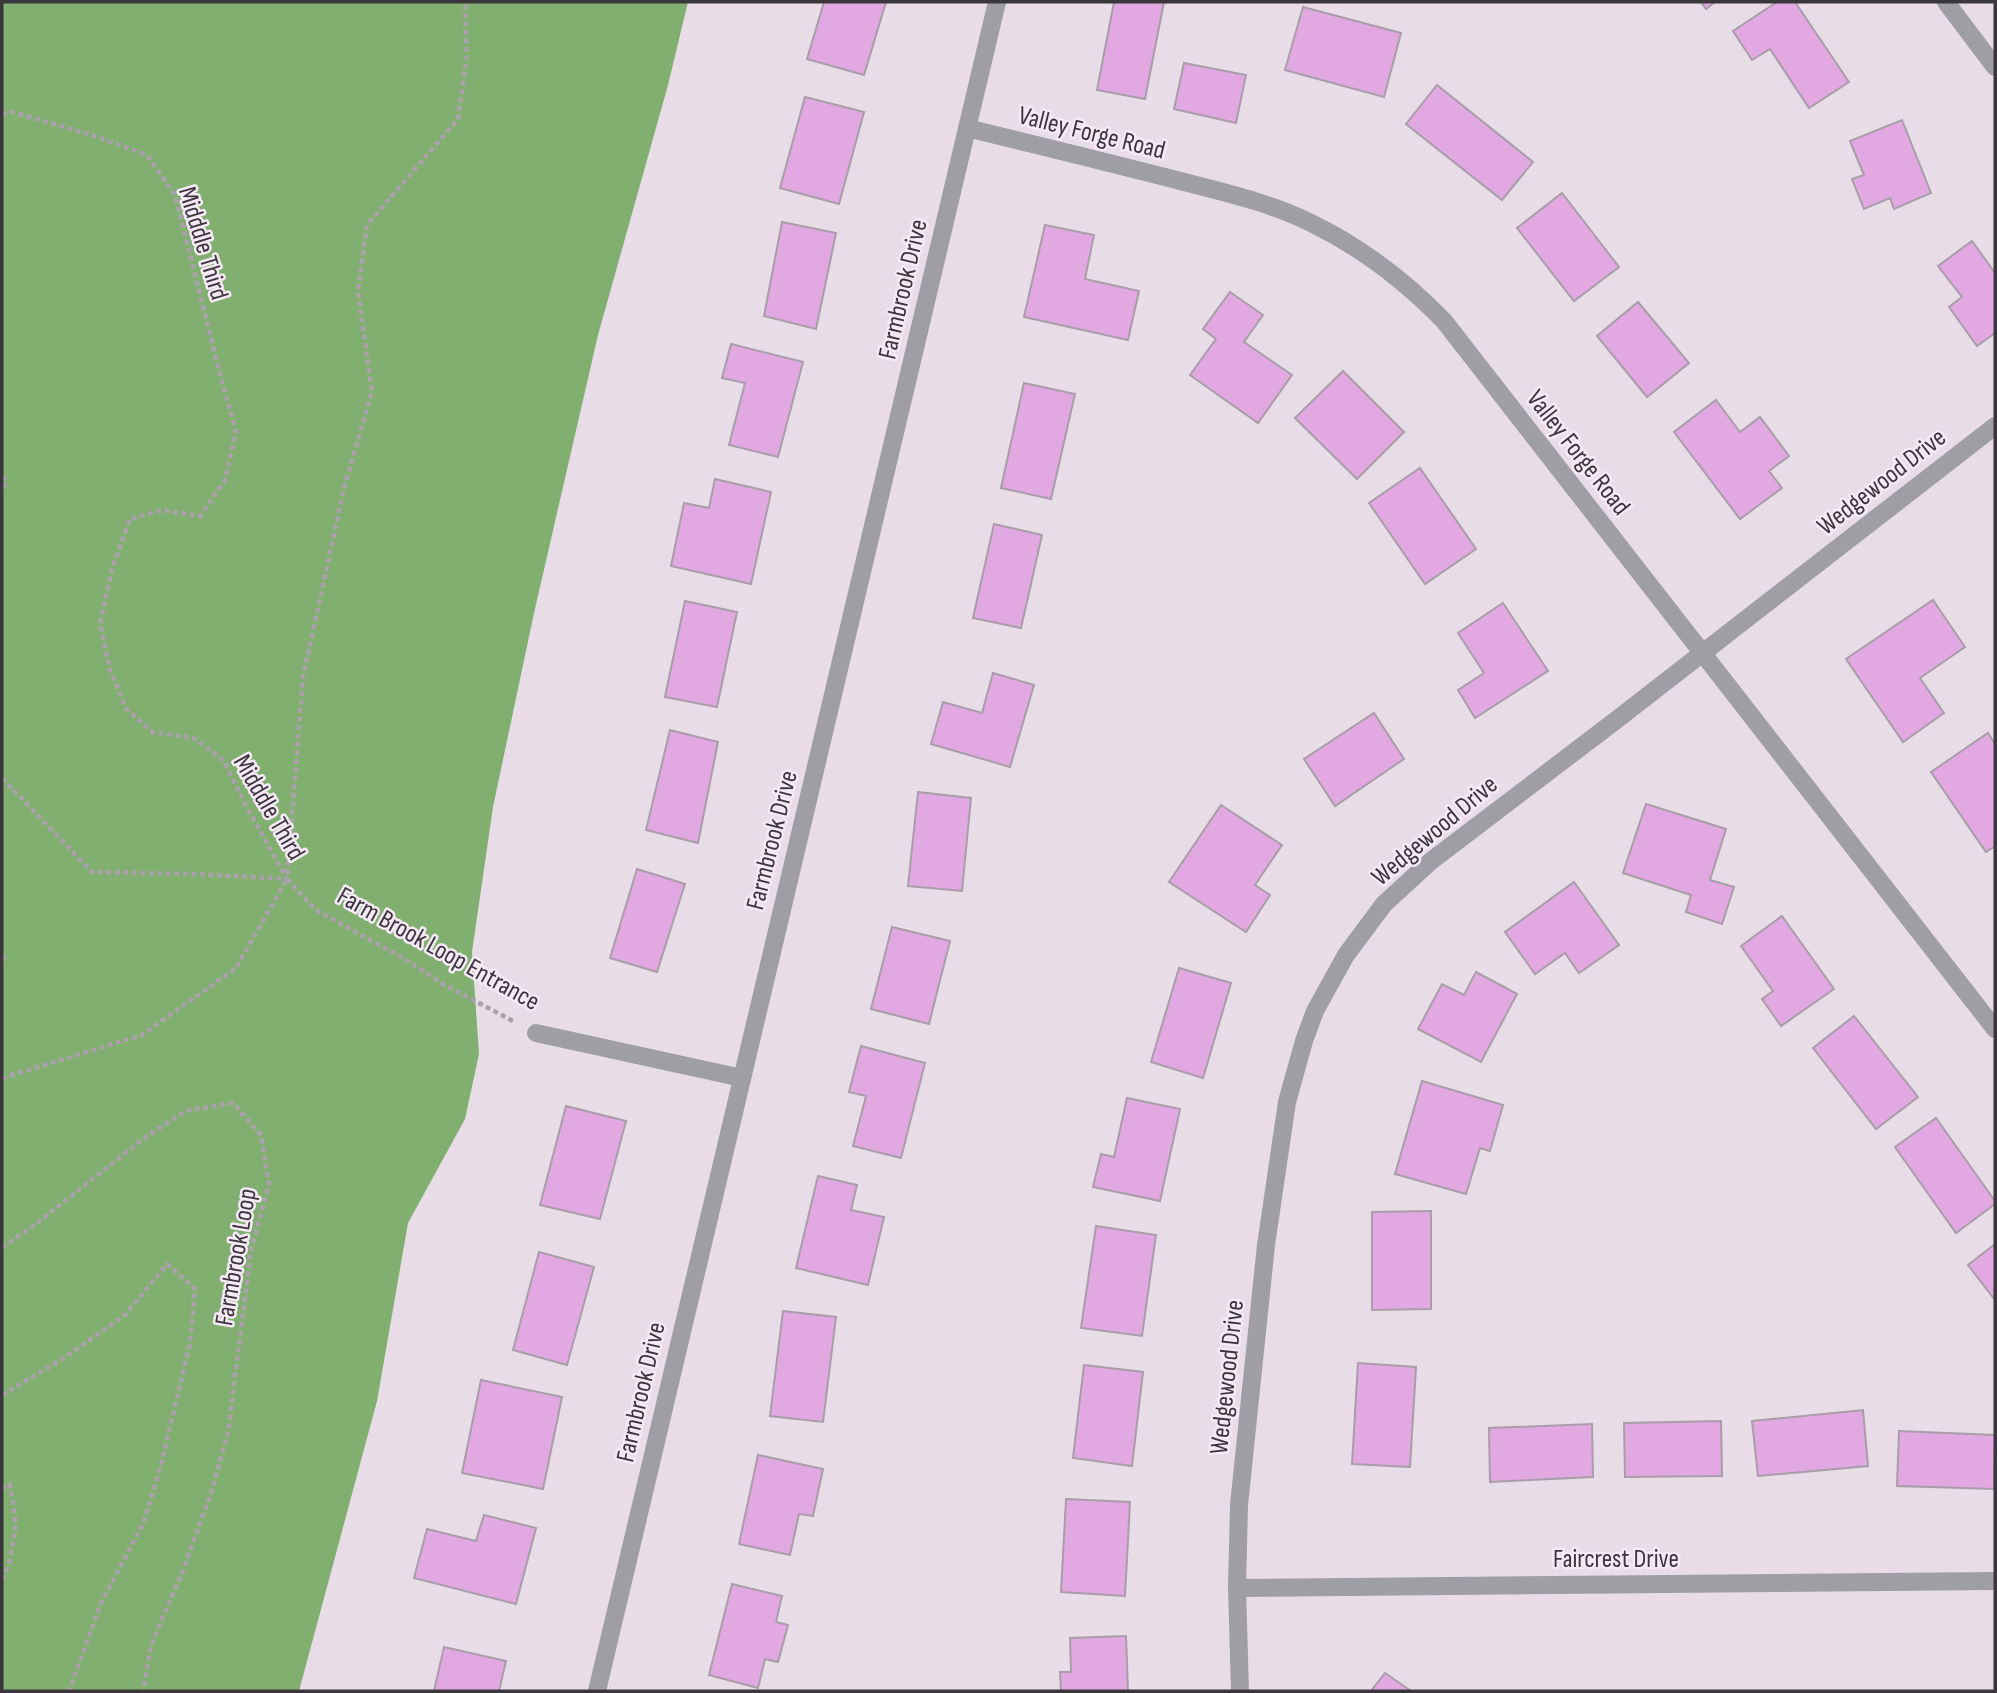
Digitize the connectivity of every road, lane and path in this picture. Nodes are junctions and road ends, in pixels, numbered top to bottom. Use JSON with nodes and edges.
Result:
{"nodes":[{"id":1,"x":468,"y":2,"type":"edge"},
{"id":2,"x":997,"y":2,"type":"edge"},
{"id":3,"x":1946,"y":2,"type":"edge"},
{"id":4,"x":1995,"y":67,"type":"edge"},
{"id":5,"x":2,"y":114,"type":"edge"},
{"id":6,"x":967,"y":128,"type":"junction"},
{"id":7,"x":1995,"y":426,"type":"edge"},
{"id":8,"x":2,"y":476,"type":"edge"},
{"id":9,"x":2,"y":492,"type":"edge"},
{"id":10,"x":1702,"y":653,"type":"junction"},
{"id":11,"x":2,"y":778,"type":"edge"},
{"id":12,"x":287,"y":879,"type":"junction"},
{"id":13,"x":2,"y":955,"type":"edge"},
{"id":14,"x":2,"y":964,"type":"edge"},
{"id":15,"x":1995,"y":1029,"type":"edge"},
{"id":16,"x":536,"y":1033,"type":"joint"},
{"id":17,"x":2,"y":1078,"type":"edge"},
{"id":18,"x":741,"y":1078,"type":"junction"},
{"id":19,"x":2,"y":1247,"type":"edge"},
{"id":20,"x":2,"y":1395,"type":"edge"},
{"id":21,"x":2,"y":1489,"type":"edge"},
{"id":22,"x":2,"y":1580,"type":"edge"},
{"id":23,"x":1995,"y":1581,"type":"edge"},
{"id":24,"x":1237,"y":1588,"type":"junction"},
{"id":25,"x":69,"y":1691,"type":"edge"},
{"id":26,"x":143,"y":1691,"type":"edge"},
{"id":27,"x":597,"y":1691,"type":"edge"},
{"id":28,"x":1240,"y":1691,"type":"edge"}],
"edges":[{"from":1,"to":12,"type":"path","name":"Midddle Third"},
{"from":2,"to":6,"type":"street","name":"Farmbrook Drive"},
{"from":3,"to":4,"type":"street"},
{"from":5,"to":12,"type":"path","name":"Midddle Third"},
{"from":6,"to":10,"type":"street","name":"Valley Forge Road"},
{"from":6,"to":18,"type":"street","name":"Farmbrook Drive"},
{"from":7,"to":10,"type":"street","name":"Wedgewood Drive"},
{"from":8,"to":9,"type":"path"},
{"from":10,"to":15,"type":"street","name":"Valley Forge Road"},
{"from":10,"to":24,"type":"street","name":"Wedgewood Drive"},
{"from":11,"to":12,"type":"path"},
{"from":12,"to":16,"type":"path","name":"Farm Brook Loop Entrance"},
{"from":12,"to":17,"type":"path"},
{"from":13,"to":14,"type":"path"},
{"from":16,"to":18,"type":"street","name":"Farm Brook Loop Entrance"},
{"from":18,"to":27,"type":"street","name":"Farmbrook Drive"},
{"from":19,"to":26,"type":"path","name":"Farmbrook Loop"},
{"from":20,"to":25,"type":"path","name":"Farmbrook Loop"},
{"from":21,"to":22,"type":"path"},
{"from":23,"to":24,"type":"street","name":"Faircrest Drive"},
{"from":24,"to":28,"type":"street","name":"Wedgewood Drive"}]}
